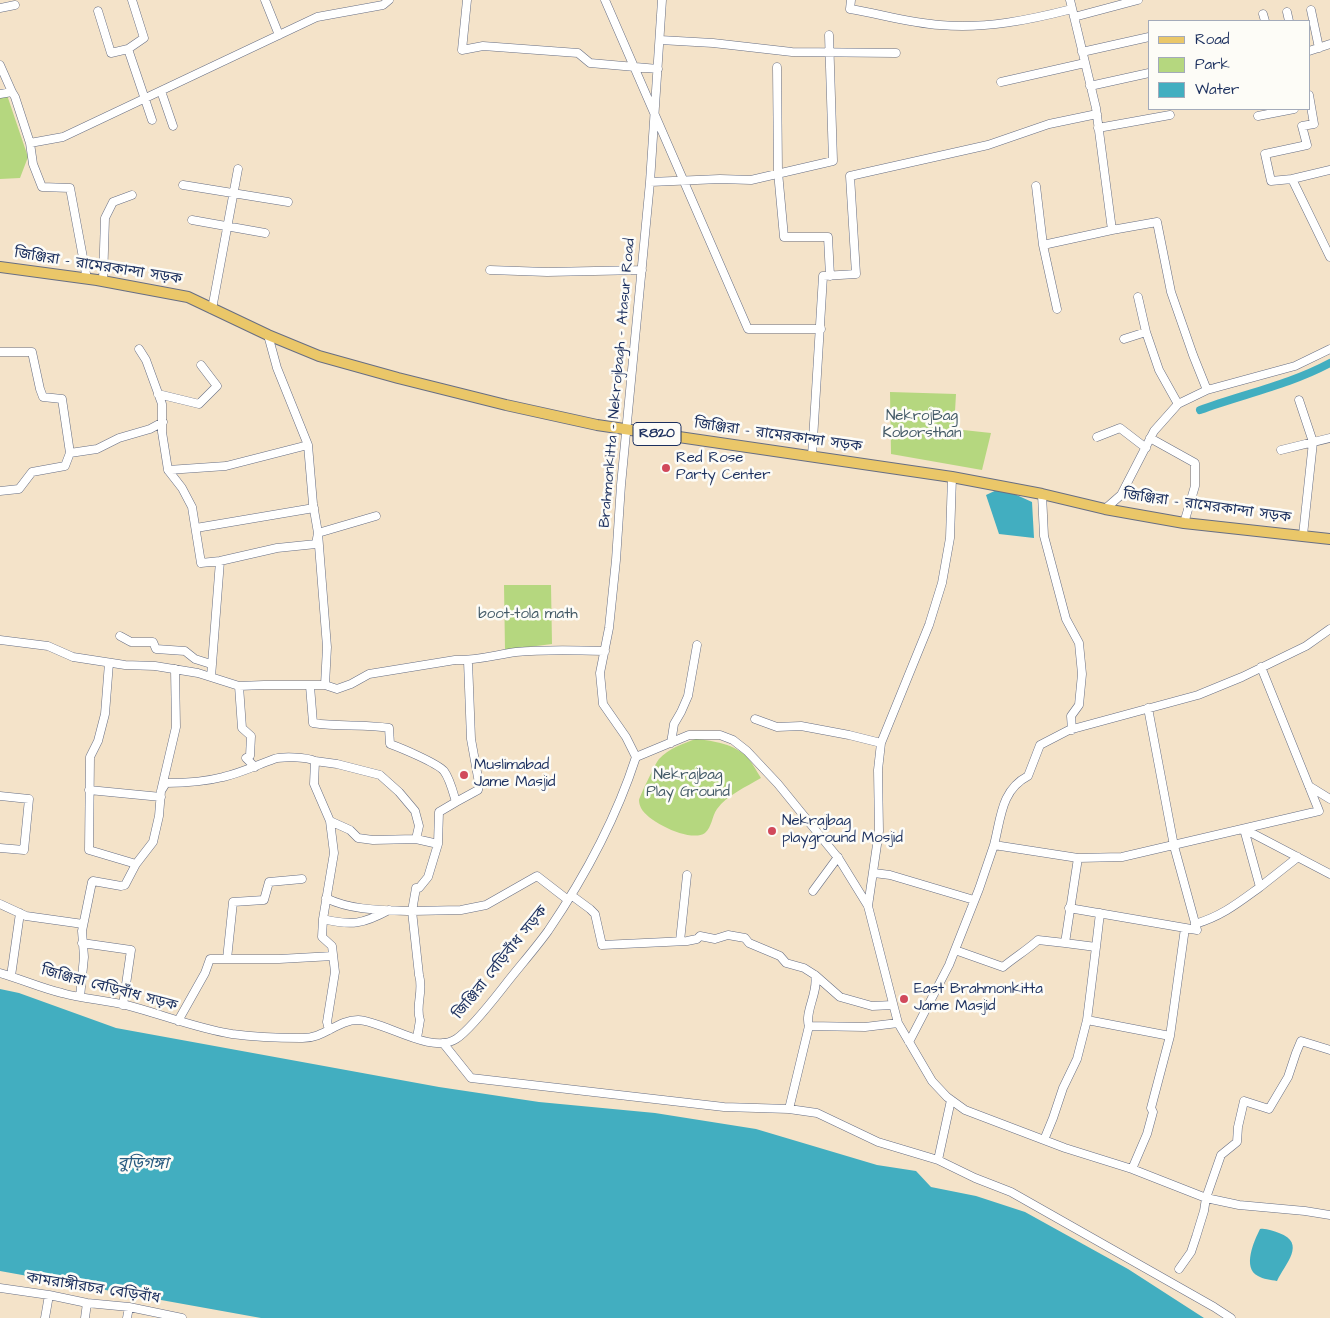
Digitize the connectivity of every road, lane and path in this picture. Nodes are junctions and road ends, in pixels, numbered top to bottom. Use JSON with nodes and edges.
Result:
{"nodes":[{"id":1,"x":132,"y":0,"type":"edge"},
{"id":2,"x":265,"y":0,"type":"edge"},
{"id":3,"x":388,"y":0,"type":"edge"},
{"id":4,"x":467,"y":0,"type":"edge"},
{"id":5,"x":606,"y":0,"type":"edge"},
{"id":6,"x":662,"y":0,"type":"edge"},
{"id":7,"x":851,"y":0,"type":"edge"},
{"id":8,"x":1070,"y":0,"type":"edge"},
{"id":9,"x":1138,"y":0,"type":"edge"},
{"id":10,"x":15,"y":5,"type":"dead end"},
{"id":11,"x":0,"y":8,"type":"edge"},
{"id":12,"x":1311,"y":10,"type":"dead end"},
{"id":13,"x":98,"y":11,"type":"dead end"},
{"id":14,"x":1287,"y":12,"type":"dead end"},
{"id":15,"x":1073,"y":13,"type":"junction"},
{"id":16,"x":1289,"y":20,"type":"edge"},
{"id":17,"x":279,"y":35,"type":"junction"},
{"id":18,"x":829,"y":35,"type":"dead end"},
{"id":19,"x":1148,"y":37,"type":"edge"},
{"id":20,"x":660,"y":40,"type":"junction"},
{"id":21,"x":1330,"y":44,"type":"edge"},
{"id":22,"x":1319,"y":48,"type":"junction"},
{"id":23,"x":128,"y":49,"type":"junction"},
{"id":24,"x":1310,"y":51,"type":"edge"},
{"id":25,"x":828,"y":52,"type":"junction"},
{"id":26,"x":1082,"y":52,"type":"junction"},
{"id":27,"x":896,"y":53,"type":"dead end"},
{"id":28,"x":1085,"y":63,"type":"junction"},
{"id":29,"x":0,"y":65,"type":"edge"},
{"id":30,"x":777,"y":67,"type":"dead end"},
{"id":31,"x":658,"y":69,"type":"junction"},
{"id":32,"x":1148,"y":73,"type":"edge"},
{"id":33,"x":1001,"y":82,"type":"dead end"},
{"id":34,"x":1090,"y":86,"type":"junction"},
{"id":35,"x":12,"y":92,"type":"junction"},
{"id":36,"x":161,"y":92,"type":"junction"},
{"id":37,"x":0,"y":94,"type":"edge"},
{"id":38,"x":144,"y":99,"type":"junction"},
{"id":39,"x":1310,"y":106,"type":"edge"},
{"id":40,"x":1289,"y":110,"type":"edge"},
{"id":41,"x":1097,"y":114,"type":"junction"},
{"id":42,"x":1170,"y":116,"type":"dead end"},
{"id":43,"x":1258,"y":116,"type":"dead end"},
{"id":44,"x":152,"y":120,"type":"dead end"},
{"id":45,"x":173,"y":126,"type":"dead end"},
{"id":46,"x":1098,"y":128,"type":"junction"},
{"id":47,"x":30,"y":143,"type":"junction"},
{"id":48,"x":238,"y":169,"type":"dead end"},
{"id":49,"x":1330,"y":170,"type":"edge"},
{"id":50,"x":778,"y":172,"type":"junction"},
{"id":51,"x":1292,"y":179,"type":"junction"},
{"id":52,"x":650,"y":182,"type":"junction"},
{"id":53,"x":182,"y":185,"type":"dead end"},
{"id":54,"x":1036,"y":186,"type":"dead end"},
{"id":55,"x":234,"y":194,"type":"junction"},
{"id":56,"x":132,"y":195,"type":"dead end"},
{"id":57,"x":288,"y":202,"type":"dead end"},
{"id":58,"x":192,"y":220,"type":"dead end"},
{"id":59,"x":228,"y":226,"type":"junction"},
{"id":60,"x":1112,"y":230,"type":"junction"},
{"id":61,"x":265,"y":234,"type":"dead end"},
{"id":62,"x":1043,"y":245,"type":"junction"},
{"id":63,"x":1330,"y":256,"type":"edge"},
{"id":64,"x":0,"y":267,"type":"edge"},
{"id":65,"x":490,"y":270,"type":"dead end"},
{"id":66,"x":642,"y":270,"type":"junction"},
{"id":67,"x":830,"y":276,"type":"junction"},
{"id":68,"x":87,"y":279,"type":"junction"},
{"id":69,"x":104,"y":281,"type":"junction"},
{"id":70,"x":1138,"y":297,"type":"dead end"},
{"id":71,"x":212,"y":309,"type":"junction"},
{"id":72,"x":1057,"y":309,"type":"dead end"},
{"id":73,"x":821,"y":329,"type":"junction"},
{"id":74,"x":1146,"y":332,"type":"junction"},
{"id":75,"x":268,"y":335,"type":"junction"},
{"id":76,"x":1124,"y":339,"type":"dead end"},
{"id":77,"x":139,"y":349,"type":"dead end"},
{"id":78,"x":1330,"y":349,"type":"edge"},
{"id":79,"x":0,"y":352,"type":"edge"},
{"id":80,"x":201,"y":365,"type":"dead end"},
{"id":81,"x":1207,"y":390,"type":"junction"},
{"id":82,"x":158,"y":394,"type":"junction"},
{"id":83,"x":1299,"y":400,"type":"dead end"},
{"id":84,"x":1178,"y":404,"type":"junction"},
{"id":85,"x":163,"y":422,"type":"junction"},
{"id":86,"x":628,"y":429,"type":"junction"},
{"id":87,"x":1097,"y":437,"type":"dead end"},
{"id":88,"x":1150,"y":438,"type":"junction"},
{"id":89,"x":1330,"y":438,"type":"edge"},
{"id":90,"x":1313,"y":442,"type":"junction"},
{"id":91,"x":308,"y":445,"type":"junction"},
{"id":92,"x":1146,"y":448,"type":"junction"},
{"id":93,"x":1281,"y":450,"type":"dead end"},
{"id":94,"x":70,"y":453,"type":"junction"},
{"id":95,"x":812,"y":456,"type":"junction"},
{"id":96,"x":168,"y":470,"type":"junction"},
{"id":97,"x":952,"y":477,"type":"junction"},
{"id":98,"x":0,"y":491,"type":"edge"},
{"id":99,"x":1042,"y":494,"type":"junction"},
{"id":100,"x":314,"y":508,"type":"junction"},
{"id":101,"x":1105,"y":509,"type":"junction"},
{"id":102,"x":376,"y":516,"type":"dead end"},
{"id":103,"x":1184,"y":523,"type":"junction"},
{"id":104,"x":196,"y":528,"type":"junction"},
{"id":105,"x":318,"y":534,"type":"junction"},
{"id":106,"x":1303,"y":535,"type":"junction"},
{"id":107,"x":1330,"y":539,"type":"edge"},
{"id":108,"x":220,"y":561,"type":"junction"},
{"id":109,"x":1330,"y":629,"type":"edge"},
{"id":110,"x":120,"y":636,"type":"dead end"},
{"id":111,"x":0,"y":640,"type":"edge"},
{"id":112,"x":697,"y":645,"type":"dead end"},
{"id":113,"x":605,"y":651,"type":"junction"},
{"id":114,"x":468,"y":661,"type":"junction"},
{"id":115,"x":109,"y":662,"type":"junction"},
{"id":116,"x":211,"y":664,"type":"junction"},
{"id":117,"x":1261,"y":667,"type":"junction"},
{"id":118,"x":174,"y":669,"type":"junction"},
{"id":119,"x":211,"y":677,"type":"junction"},
{"id":120,"x":325,"y":685,"type":"junction"},
{"id":121,"x":240,"y":686,"type":"junction"},
{"id":122,"x":310,"y":686,"type":"junction"},
{"id":123,"x":1148,"y":708,"type":"junction"},
{"id":124,"x":755,"y":719,"type":"dead end"},
{"id":125,"x":1072,"y":730,"type":"junction"},
{"id":126,"x":670,"y":743,"type":"junction"},
{"id":127,"x":881,"y":743,"type":"junction"},
{"id":128,"x":636,"y":757,"type":"junction"},
{"id":129,"x":315,"y":762,"type":"junction"},
{"id":130,"x":255,"y":767,"type":"junction"},
{"id":131,"x":1309,"y":786,"type":"junction"},
{"id":132,"x":89,"y":790,"type":"junction"},
{"id":133,"x":161,"y":794,"type":"junction"},
{"id":134,"x":0,"y":796,"type":"edge"},
{"id":135,"x":1330,"y":799,"type":"edge"},
{"id":136,"x":456,"y":802,"type":"junction"},
{"id":137,"x":330,"y":821,"type":"junction"},
{"id":138,"x":1244,"y":829,"type":"junction"},
{"id":139,"x":416,"y":839,"type":"junction"},
{"id":140,"x":438,"y":844,"type":"junction"},
{"id":141,"x":994,"y":845,"type":"junction"},
{"id":142,"x":1174,"y":846,"type":"junction"},
{"id":143,"x":0,"y":848,"type":"edge"},
{"id":144,"x":838,"y":857,"type":"junction"},
{"id":145,"x":1298,"y":857,"type":"junction"},
{"id":146,"x":1078,"y":858,"type":"junction"},
{"id":147,"x":136,"y":864,"type":"junction"},
{"id":148,"x":874,"y":872,"type":"junction"},
{"id":149,"x":1330,"y":874,"type":"edge"},
{"id":150,"x":688,"y":875,"type":"dead end"},
{"id":151,"x":302,"y":879,"type":"dead end"},
{"id":152,"x":1260,"y":887,"type":"junction"},
{"id":153,"x":813,"y":891,"type":"dead end"},
{"id":154,"x":569,"y":897,"type":"junction"},
{"id":155,"x":326,"y":898,"type":"junction"},
{"id":156,"x":974,"y":900,"type":"junction"},
{"id":157,"x":0,"y":904,"type":"edge"},
{"id":158,"x":868,"y":906,"type":"junction"},
{"id":159,"x":1070,"y":908,"type":"junction"},
{"id":160,"x":389,"y":910,"type":"junction"},
{"id":161,"x":412,"y":911,"type":"junction"},
{"id":162,"x":20,"y":913,"type":"junction"},
{"id":163,"x":1100,"y":913,"type":"junction"},
{"id":164,"x":323,"y":919,"type":"junction"},
{"id":165,"x":83,"y":924,"type":"junction"},
{"id":166,"x":1195,"y":924,"type":"junction"},
{"id":167,"x":1185,"y":928,"type":"junction"},
{"id":168,"x":680,"y":941,"type":"junction"},
{"id":169,"x":82,"y":943,"type":"junction"},
{"id":170,"x":1065,"y":943,"type":"junction"},
{"id":171,"x":1096,"y":947,"type":"junction"},
{"id":172,"x":955,"y":950,"type":"junction"},
{"id":173,"x":334,"y":956,"type":"junction"},
{"id":174,"x":227,"y":959,"type":"junction"},
{"id":175,"x":0,"y":973,"type":"edge"},
{"id":176,"x":815,"y":975,"type":"junction"},
{"id":177,"x":10,"y":976,"type":"junction"},
{"id":178,"x":80,"y":997,"type":"junction"},
{"id":179,"x":123,"y":1005,"type":"junction"},
{"id":180,"x":893,"y":1006,"type":"junction"},
{"id":181,"x":1087,"y":1020,"type":"junction"},
{"id":182,"x":178,"y":1021,"type":"junction"},
{"id":183,"x":898,"y":1023,"type":"junction"},
{"id":184,"x":809,"y":1026,"type":"junction"},
{"id":185,"x":329,"y":1030,"type":"junction"},
{"id":186,"x":1170,"y":1036,"type":"junction"},
{"id":187,"x":417,"y":1038,"type":"junction"},
{"id":188,"x":909,"y":1042,"type":"junction"},
{"id":189,"x":443,"y":1043,"type":"junction"},
{"id":190,"x":1330,"y":1050,"type":"edge"},
{"id":191,"x":951,"y":1100,"type":"junction"},
{"id":192,"x":789,"y":1109,"type":"junction"},
{"id":193,"x":1044,"y":1140,"type":"junction"},
{"id":194,"x":938,"y":1160,"type":"junction"},
{"id":195,"x":1132,"y":1169,"type":"junction"},
{"id":196,"x":1206,"y":1198,"type":"junction"},
{"id":197,"x":1330,"y":1216,"type":"edge"},
{"id":198,"x":1179,"y":1269,"type":"dead end"},
{"id":199,"x":0,"y":1288,"type":"edge"},
{"id":200,"x":48,"y":1295,"type":"junction"},
{"id":201,"x":87,"y":1303,"type":"junction"},
{"id":202,"x":129,"y":1308,"type":"junction"},
{"id":203,"x":45,"y":1318,"type":"edge"},
{"id":204,"x":85,"y":1318,"type":"edge"},
{"id":205,"x":127,"y":1318,"type":"edge"},
{"id":206,"x":182,"y":1318,"type":"edge"},
{"id":207,"x":1230,"y":1318,"type":"edge"}],
"edges":[{"from":1,"to":23,"type":"street"},
{"from":2,"to":17,"type":"street"},
{"from":3,"to":17,"type":"street"},
{"from":4,"to":31,"type":"street"},
{"from":5,"to":73,"type":"street"},
{"from":6,"to":20,"type":"street","name":"Brahmonkitta - Nekrojbagh - Atasur Road"},
{"from":7,"to":15,"type":"street"},
{"from":8,"to":15,"type":"street"},
{"from":9,"to":15,"type":"street"},
{"from":10,"to":11,"type":"street"},
{"from":12,"to":22,"type":"street"},
{"from":13,"to":23,"type":"street"},
{"from":14,"to":16,"type":"street"},
{"from":15,"to":26,"type":"street"},
{"from":17,"to":36,"type":"street"},
{"from":18,"to":25,"type":"street"},
{"from":19,"to":26,"type":"street"},
{"from":20,"to":25,"type":"street"},
{"from":20,"to":31,"type":"street","name":"Brahmonkitta - Nekrojbagh - Atasur Road"},
{"from":21,"to":22,"type":"street"},
{"from":22,"to":24,"type":"street"},
{"from":23,"to":38,"type":"street"},
{"from":25,"to":27,"type":"street"},
{"from":25,"to":50,"type":"street"},
{"from":26,"to":28,"type":"street"},
{"from":28,"to":33,"type":"street"},
{"from":28,"to":34,"type":"street"},
{"from":29,"to":35,"type":"street"},
{"from":30,"to":50,"type":"street"},
{"from":31,"to":52,"type":"street","name":"Brahmonkitta - Nekrojbagh - Atasur Road"},
{"from":32,"to":34,"type":"street"},
{"from":34,"to":41,"type":"street"},
{"from":35,"to":37,"type":"street"},
{"from":35,"to":47,"type":"street"},
{"from":36,"to":38,"type":"street"},
{"from":36,"to":45,"type":"street"},
{"from":38,"to":44,"type":"street"},
{"from":38,"to":47,"type":"street"},
{"from":39,"to":51,"type":"street"},
{"from":40,"to":43,"type":"street"},
{"from":41,"to":46,"type":"street"},
{"from":41,"to":67,"type":"street"},
{"from":42,"to":46,"type":"street"},
{"from":46,"to":60,"type":"street"},
{"from":47,"to":68,"type":"street"},
{"from":48,"to":55,"type":"street"},
{"from":49,"to":51,"type":"street"},
{"from":50,"to":52,"type":"street"},
{"from":50,"to":67,"type":"street"},
{"from":51,"to":63,"type":"street"},
{"from":52,"to":66,"type":"street","name":"Brahmonkitta - Nekrojbagh - Atasur Road"},
{"from":53,"to":55,"type":"street"},
{"from":54,"to":62,"type":"street"},
{"from":55,"to":57,"type":"street"},
{"from":55,"to":59,"type":"street"},
{"from":56,"to":69,"type":"street"},
{"from":58,"to":59,"type":"street"},
{"from":59,"to":61,"type":"street"},
{"from":59,"to":71,"type":"street"},
{"from":60,"to":62,"type":"street"},
{"from":60,"to":81,"type":"street"},
{"from":62,"to":72,"type":"street"},
{"from":64,"to":68,"type":"main road","name":"জিঞ্জিরা - রামেরকান্দা সড়ক","number":"R820"},
{"from":65,"to":66,"type":"street"},
{"from":66,"to":86,"type":"street","name":"Brahmonkitta - Nekrojbagh - Atasur Road"},
{"from":67,"to":73,"type":"street"},
{"from":68,"to":69,"type":"main road","name":"জিঞ্জিরা - রামেরকান্দা সড়ক","number":"R820"},
{"from":69,"to":71,"type":"main road","name":"জিঞ্জিরা - রামেরকান্দা সড়ক","number":"R820"},
{"from":70,"to":74,"type":"street"},
{"from":71,"to":75,"type":"main road","name":"জিঞ্জিরা - রামেরকান্দা সড়ক","number":"R820"},
{"from":73,"to":95,"type":"street"},
{"from":74,"to":76,"type":"street"},
{"from":74,"to":84,"type":"street"},
{"from":75,"to":86,"type":"main road","name":"জিঞ্জিরা - রামেরকান্দা সড়ক","number":"R820"},
{"from":75,"to":91,"type":"street"},
{"from":77,"to":82,"type":"street"},
{"from":78,"to":81,"type":"street"},
{"from":79,"to":94,"type":"street"},
{"from":80,"to":82,"type":"street"},
{"from":81,"to":84,"type":"street"},
{"from":82,"to":85,"type":"street"},
{"from":83,"to":90,"type":"street"},
{"from":84,"to":88,"type":"street"},
{"from":85,"to":94,"type":"street"},
{"from":85,"to":96,"type":"street"},
{"from":86,"to":95,"type":"main road","name":"জিঞ্জিরা - রামেরকান্দা সড়ক","number":"R820"},
{"from":86,"to":113,"type":"street","name":"Brahmonkitta - Nekrojbagh - Atasur Road"},
{"from":87,"to":92,"type":"street"},
{"from":88,"to":92,"type":"street"},
{"from":88,"to":103,"type":"street"},
{"from":89,"to":90,"type":"street"},
{"from":90,"to":93,"type":"street"},
{"from":90,"to":106,"type":"street"},
{"from":91,"to":96,"type":"street"},
{"from":91,"to":100,"type":"street"},
{"from":92,"to":101,"type":"street"},
{"from":94,"to":98,"type":"street"},
{"from":95,"to":97,"type":"main road","name":"জিঞ্জিরা - রামেরকান্দা সড়ক","number":"R820"},
{"from":96,"to":104,"type":"street"},
{"from":97,"to":99,"type":"main road","name":"জিঞ্জিরা - রামেরকান্দা সড়ক","number":"R820"},
{"from":97,"to":127,"type":"street"},
{"from":99,"to":101,"type":"main road","name":"জিঞ্জিরা - রামেরকান্দা সড়ক","number":"R820"},
{"from":99,"to":125,"type":"street"},
{"from":100,"to":104,"type":"street"},
{"from":100,"to":105,"type":"street"},
{"from":101,"to":103,"type":"main road","name":"জিঞ্জিরা - রামেরকান্দা সড়ক","number":"R820"},
{"from":102,"to":105,"type":"street"},
{"from":103,"to":106,"type":"main road","name":"জিঞ্জিরা - রামেরকান্দা সড়ক","number":"R820"},
{"from":104,"to":108,"type":"street"},
{"from":105,"to":108,"type":"street"},
{"from":105,"to":120,"type":"street"},
{"from":106,"to":107,"type":"main road","name":"জিঞ্জিরা - রামেরকান্দা সড়ক","number":"R820"},
{"from":108,"to":116,"type":"street"},
{"from":109,"to":117,"type":"street"},
{"from":110,"to":116,"type":"street"},
{"from":111,"to":115,"type":"street"},
{"from":112,"to":126,"type":"street"},
{"from":113,"to":114,"type":"street"},
{"from":113,"to":128,"type":"street","name":"Brahmonkitta - Nekrojbagh - Atasur Road"},
{"from":114,"to":120,"type":"street"},
{"from":114,"to":136,"type":"street"},
{"from":115,"to":118,"type":"street"},
{"from":115,"to":132,"type":"street"},
{"from":116,"to":119,"type":"street"},
{"from":117,"to":123,"type":"street"},
{"from":117,"to":131,"type":"street"},
{"from":118,"to":119,"type":"street"},
{"from":118,"to":133,"type":"street"},
{"from":119,"to":121,"type":"street"},
{"from":120,"to":122,"type":"street"},
{"from":121,"to":122,"type":"street"},
{"from":121,"to":130,"type":"street"},
{"from":122,"to":136,"type":"street"},
{"from":123,"to":125,"type":"street"},
{"from":123,"to":142,"type":"street"},
{"from":124,"to":127,"type":"street"},
{"from":125,"to":141,"type":"street"},
{"from":126,"to":128,"type":"street"},
{"from":126,"to":144,"type":"street"},
{"from":127,"to":148,"type":"street"},
{"from":128,"to":154,"type":"street","name":"জিঞ্জিরা বেড়িবাঁধ সড়ক"},
{"from":129,"to":130,"type":"street"},
{"from":129,"to":137,"type":"street"},
{"from":129,"to":139,"type":"street"},
{"from":130,"to":133,"type":"street"},
{"from":131,"to":135,"type":"street"},
{"from":131,"to":138,"type":"street"},
{"from":132,"to":133,"type":"street"},
{"from":132,"to":147,"type":"street"},
{"from":133,"to":147,"type":"street"},
{"from":134,"to":143,"type":"street"},
{"from":136,"to":140,"type":"street"},
{"from":137,"to":139,"type":"street"},
{"from":137,"to":155,"type":"street"},
{"from":138,"to":142,"type":"street"},
{"from":138,"to":145,"type":"street"},
{"from":138,"to":152,"type":"street"},
{"from":139,"to":140,"type":"street"},
{"from":140,"to":161,"type":"street"},
{"from":141,"to":146,"type":"street"},
{"from":141,"to":156,"type":"street"},
{"from":142,"to":146,"type":"street"},
{"from":142,"to":166,"type":"street"},
{"from":144,"to":153,"type":"street"},
{"from":144,"to":158,"type":"street"},
{"from":145,"to":149,"type":"street"},
{"from":145,"to":152,"type":"street"},
{"from":146,"to":159,"type":"street"},
{"from":147,"to":165,"type":"street"},
{"from":148,"to":156,"type":"street"},
{"from":148,"to":158,"type":"street"},
{"from":150,"to":168,"type":"street"},
{"from":151,"to":174,"type":"street"},
{"from":152,"to":166,"type":"street"},
{"from":154,"to":161,"type":"street"},
{"from":154,"to":168,"type":"street"},
{"from":154,"to":189,"type":"street","name":"জিঞ্জিরা বেড়িবাঁধ সড়ক"},
{"from":155,"to":160,"type":"street"},
{"from":155,"to":164,"type":"street"},
{"from":156,"to":172,"type":"street"},
{"from":157,"to":162,"type":"street"},
{"from":158,"to":180,"type":"street"},
{"from":159,"to":163,"type":"street"},
{"from":159,"to":170,"type":"street"},
{"from":160,"to":161,"type":"street"},
{"from":160,"to":164,"type":"street"},
{"from":161,"to":187,"type":"street"},
{"from":162,"to":165,"type":"street"},
{"from":162,"to":177,"type":"street"},
{"from":163,"to":167,"type":"street"},
{"from":163,"to":171,"type":"street"},
{"from":164,"to":173,"type":"street"},
{"from":165,"to":169,"type":"street"},
{"from":166,"to":167,"type":"street"},
{"from":167,"to":186,"type":"street"},
{"from":168,"to":176,"type":"street"},
{"from":169,"to":178,"type":"street"},
{"from":169,"to":179,"type":"street"},
{"from":170,"to":171,"type":"street"},
{"from":170,"to":172,"type":"street"},
{"from":171,"to":181,"type":"street"},
{"from":172,"to":188,"type":"street"},
{"from":173,"to":174,"type":"street"},
{"from":173,"to":185,"type":"street"},
{"from":174,"to":182,"type":"street"},
{"from":175,"to":177,"type":"street","name":"জিঞ্জিরা বেড়িবাঁধ সড়ক"},
{"from":176,"to":180,"type":"street"},
{"from":176,"to":184,"type":"street"},
{"from":177,"to":178,"type":"street","name":"জিঞ্জিরা বেড়িবাঁধ সড়ক"},
{"from":178,"to":179,"type":"street","name":"জিঞ্জিরা বেড়িবাঁধ সড়ক"},
{"from":179,"to":182,"type":"street","name":"জিঞ্জিরা বেড়িবাঁধ সড়ক"},
{"from":180,"to":183,"type":"street"},
{"from":181,"to":186,"type":"street"},
{"from":181,"to":193,"type":"street"},
{"from":182,"to":185,"type":"street","name":"জিঞ্জিরা বেড়িবাঁধ সড়ক"},
{"from":183,"to":184,"type":"street"},
{"from":183,"to":188,"type":"street"},
{"from":184,"to":192,"type":"street"},
{"from":185,"to":187,"type":"street","name":"জিঞ্জিরা বেড়িবাঁধ সড়ক"},
{"from":186,"to":195,"type":"street"},
{"from":187,"to":189,"type":"street","name":"জিঞ্জিরা বেড়িবাঁধ সড়ক"},
{"from":188,"to":191,"type":"street"},
{"from":189,"to":192,"type":"street"},
{"from":190,"to":196,"type":"street"},
{"from":191,"to":193,"type":"street"},
{"from":191,"to":194,"type":"street"},
{"from":192,"to":194,"type":"street"},
{"from":193,"to":195,"type":"street"},
{"from":194,"to":207,"type":"street"},
{"from":195,"to":196,"type":"street"},
{"from":196,"to":197,"type":"street"},
{"from":196,"to":198,"type":"street"},
{"from":199,"to":200,"type":"street","name":"কামরাঙ্গীরচর বেড়িবাঁধ"},
{"from":200,"to":201,"type":"street","name":"কামরাঙ্গীরচর বেড়িবাঁধ"},
{"from":200,"to":203,"type":"street"},
{"from":201,"to":202,"type":"street","name":"কামরাঙ্গীরচর বেড়িবাঁধ"},
{"from":201,"to":204,"type":"street"},
{"from":202,"to":205,"type":"street"},
{"from":202,"to":206,"type":"street","name":"কামরাঙ্গীরচর বেড়িবাঁধ"}]}
